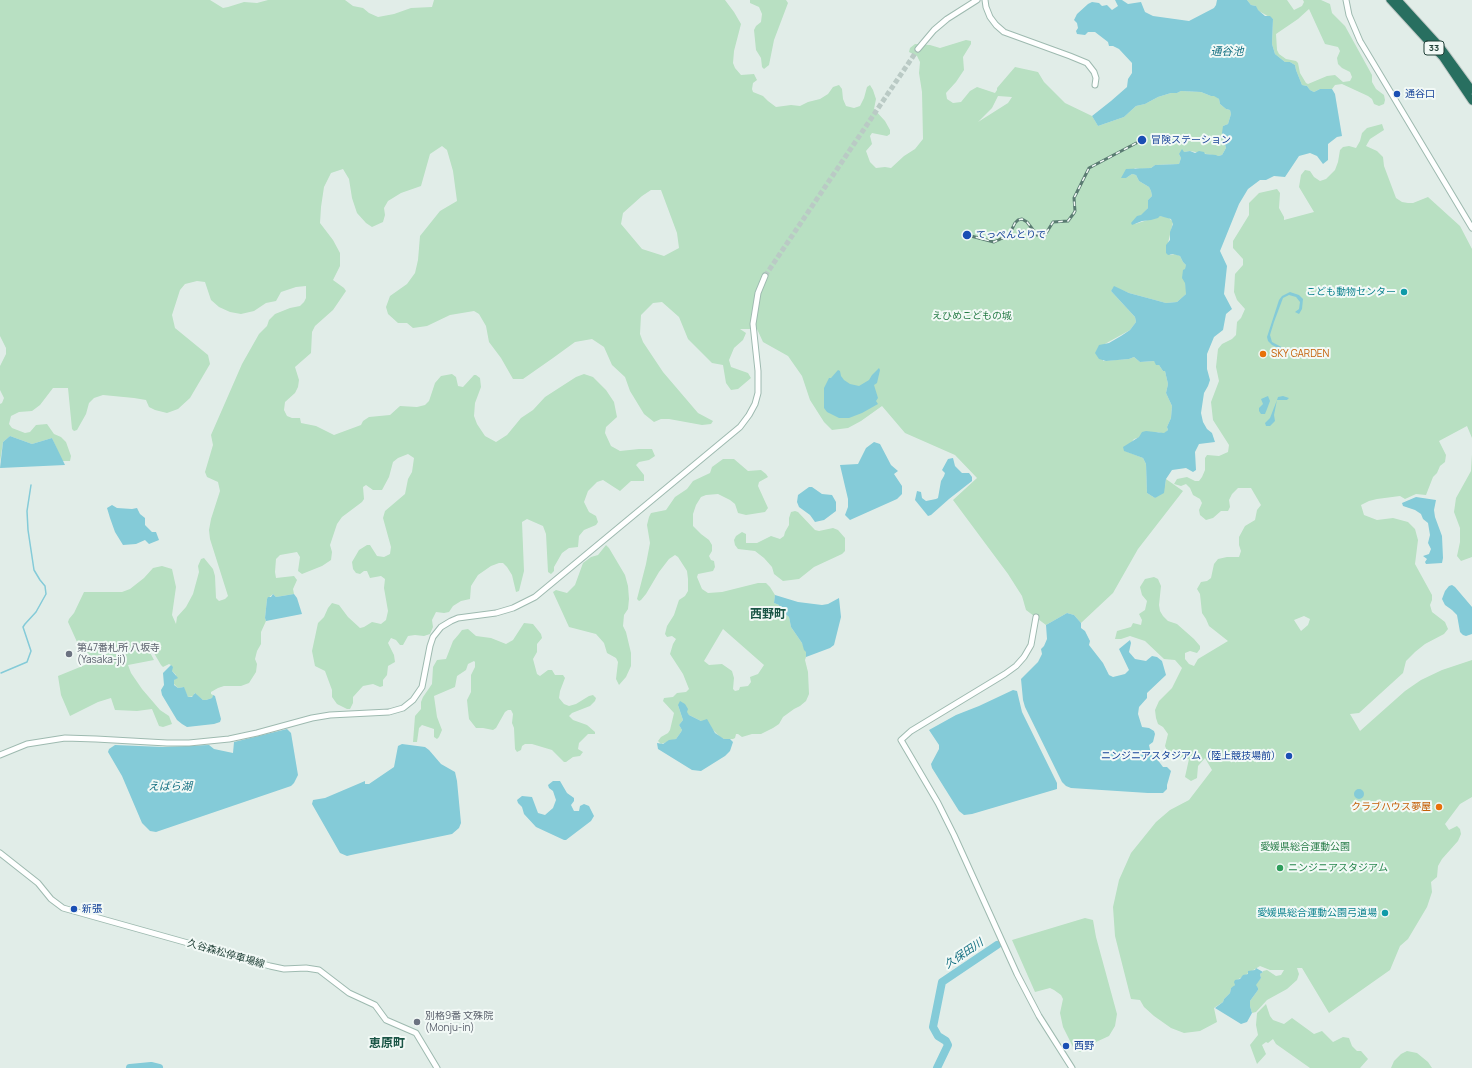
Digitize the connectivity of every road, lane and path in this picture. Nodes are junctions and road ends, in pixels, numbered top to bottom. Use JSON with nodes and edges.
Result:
{"nodes":[{"id":1,"x":977,"y":0,"type":"edge"},
{"id":2,"x":985,"y":0,"type":"edge"},
{"id":3,"x":1346,"y":0,"type":"edge"},
{"id":4,"x":1390,"y":0,"type":"edge"},
{"id":5,"x":1398,"y":0,"type":"edge"},
{"id":6,"x":918,"y":49,"type":"tunnel mouth"},
{"id":7,"x":1095,"y":85,"type":"dead end"},
{"id":8,"x":1472,"y":90,"type":"edge"},
{"id":9,"x":1472,"y":101,"type":"edge"},
{"id":10,"x":1472,"y":228,"type":"edge"},
{"id":11,"x":765,"y":276,"type":"tunnel mouth"},
{"id":12,"x":1036,"y":616,"type":"dead end"},
{"id":13,"x":0,"y":755,"type":"edge"},
{"id":14,"x":0,"y":853,"type":"edge"},
{"id":15,"x":437,"y":1068,"type":"edge"},
{"id":16,"x":1072,"y":1068,"type":"edge"}],
"edges":[{"from":1,"to":6,"type":"street"},
{"from":2,"to":7,"type":"street"},
{"from":3,"to":10,"type":"street"},
{"from":4,"to":9,"type":"highway","number":"33"},
{"from":5,"to":8,"type":"highway","number":"33"},
{"from":11,"to":13,"type":"street"},
{"from":12,"to":16,"type":"street"},
{"from":14,"to":15,"type":"street","name":"久谷森松停車場線"}]}
